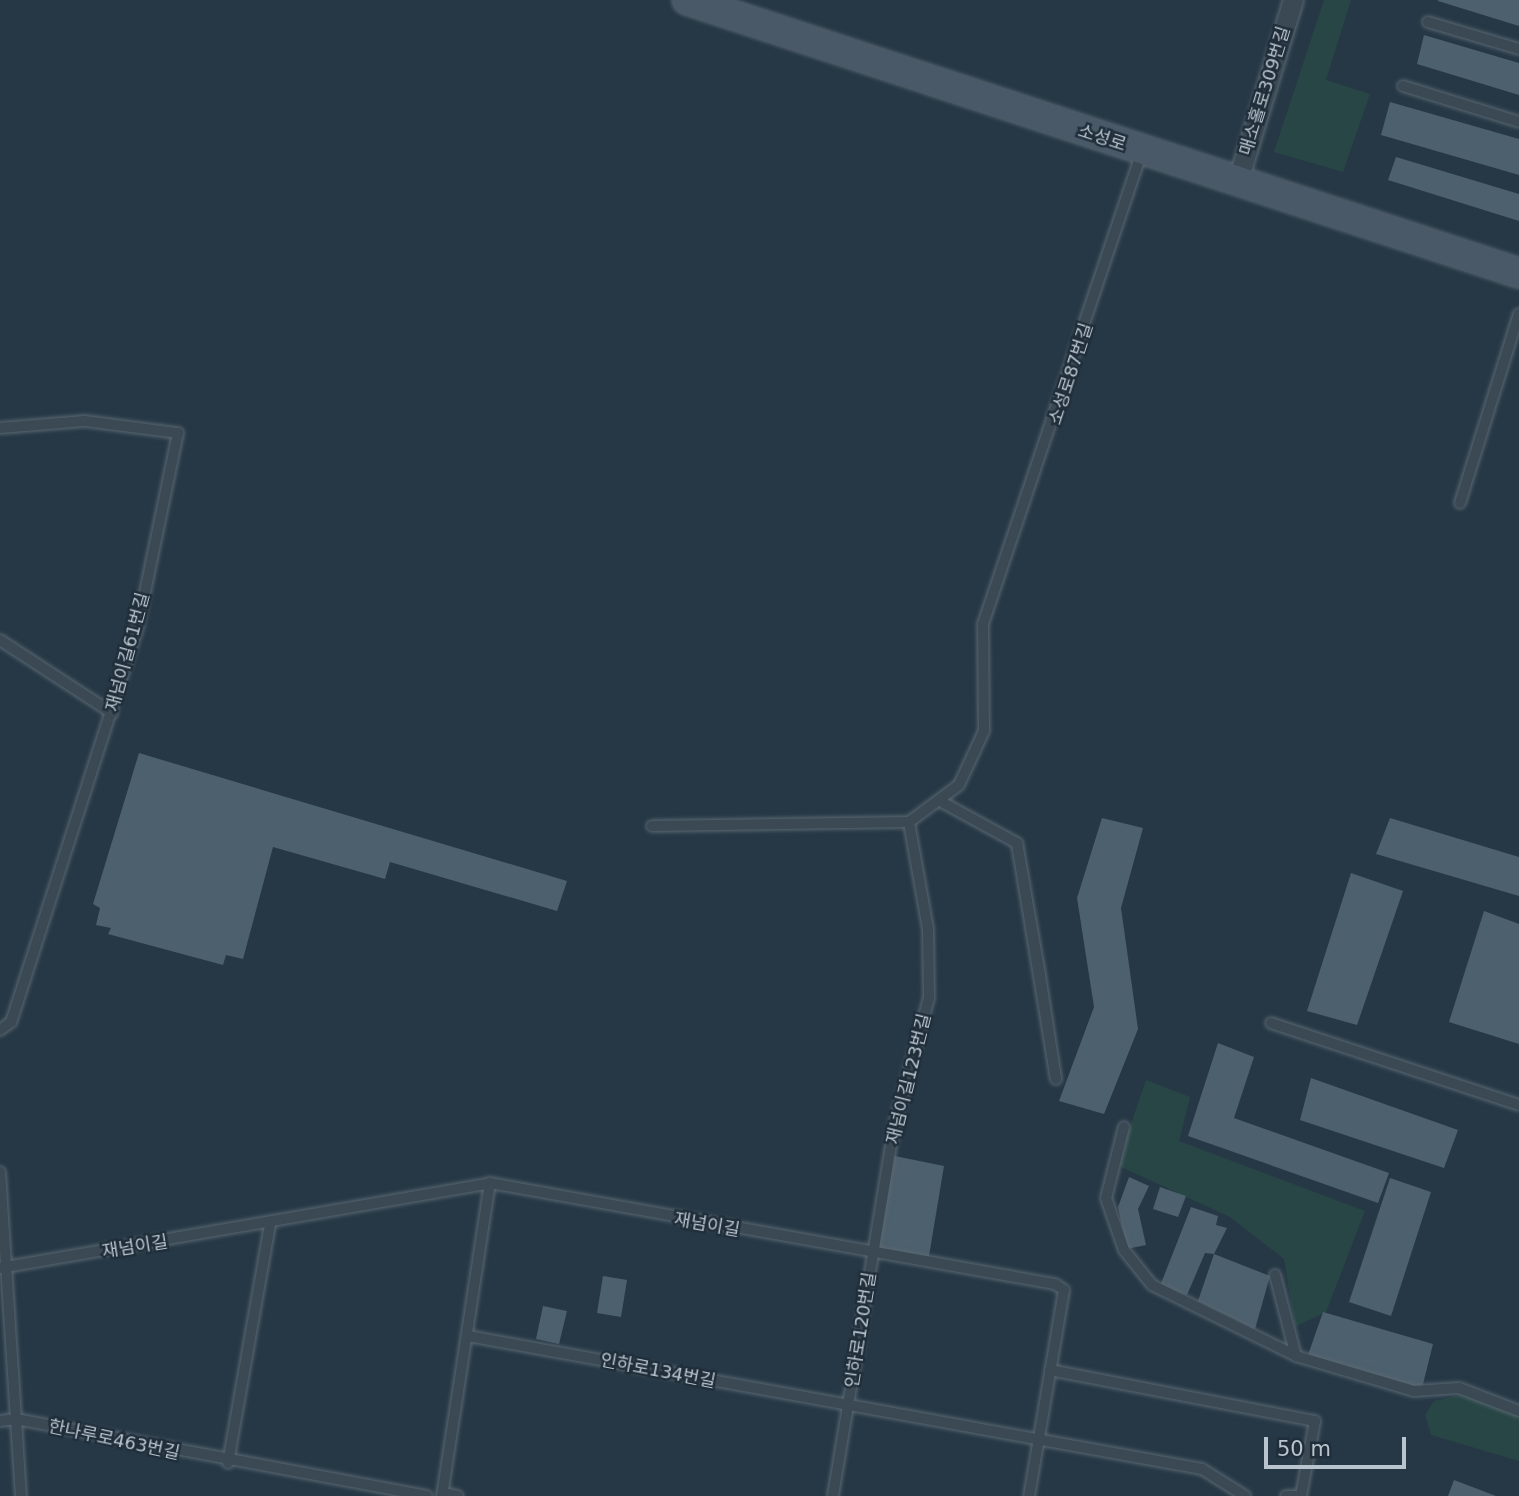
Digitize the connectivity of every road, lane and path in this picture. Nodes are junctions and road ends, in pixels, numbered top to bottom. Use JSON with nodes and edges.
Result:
{"nodes":[{"id":1,"x":687,"y":0,"type":"edge"},
{"id":2,"x":1293,"y":0,"type":"edge"},
{"id":3,"x":1428,"y":22,"type":"dead end"},
{"id":4,"x":1519,"y":49,"type":"edge"},
{"id":5,"x":1403,"y":86,"type":"dead end"},
{"id":6,"x":1519,"y":122,"type":"edge"},
{"id":7,"x":1142,"y":152,"type":"junction"},
{"id":8,"x":1237,"y":183,"type":"junction"},
{"id":9,"x":1519,"y":273,"type":"edge"},
{"id":10,"x":1519,"y":314,"type":"edge"},
{"id":11,"x":0,"y":428,"type":"edge"},
{"id":12,"x":1460,"y":502,"type":"dead end"},
{"id":13,"x":0,"y":632,"type":"edge"},
{"id":14,"x":3,"y":641,"type":"edge"},
{"id":15,"x":112,"y":713,"type":"junction"},
{"id":16,"x":940,"y":801,"type":"junction"},
{"id":17,"x":909,"y":822,"type":"junction"},
{"id":18,"x":652,"y":827,"type":"dead end"},
{"id":19,"x":1017,"y":843,"type":"junction"},
{"id":20,"x":1271,"y":1023,"type":"dead end"},
{"id":21,"x":0,"y":1030,"type":"edge"},
{"id":22,"x":1519,"y":1105,"type":"edge"},
{"id":23,"x":1124,"y":1127,"type":"dead end"},
{"id":24,"x":0,"y":1172,"type":"edge"},
{"id":25,"x":490,"y":1183,"type":"junction"},
{"id":26,"x":270,"y":1226,"type":"junction"},
{"id":27,"x":874,"y":1253,"type":"junction"},
{"id":28,"x":3,"y":1268,"type":"edge"},
{"id":29,"x":1275,"y":1275,"type":"dead end"},
{"id":30,"x":468,"y":1336,"type":"junction"},
{"id":31,"x":1296,"y":1356,"type":"junction"},
{"id":32,"x":1051,"y":1370,"type":"junction"},
{"id":33,"x":848,"y":1407,"type":"junction"},
{"id":34,"x":1519,"y":1411,"type":"edge"},
{"id":35,"x":16,"y":1419,"type":"junction"},
{"id":36,"x":0,"y":1422,"type":"edge"},
{"id":37,"x":1039,"y":1440,"type":"junction"},
{"id":38,"x":229,"y":1463,"type":"junction"},
{"id":39,"x":443,"y":1494,"type":"edge"},
{"id":40,"x":20,"y":1496,"type":"edge"},
{"id":41,"x":427,"y":1496,"type":"edge"},
{"id":42,"x":458,"y":1496,"type":"edge"},
{"id":43,"x":833,"y":1496,"type":"edge"},
{"id":44,"x":1029,"y":1496,"type":"edge"},
{"id":45,"x":1245,"y":1496,"type":"edge"},
{"id":46,"x":1286,"y":1496,"type":"edge"}],
"edges":[{"from":1,"to":7,"type":"main road","name":"소성로"},
{"from":2,"to":8,"type":"street","name":"매소홀로309번길"},
{"from":3,"to":4,"type":"lane"},
{"from":5,"to":6,"type":"lane"},
{"from":7,"to":8,"type":"main road","name":"소성로"},
{"from":7,"to":16,"type":"lane","name":"소성로87번길"},
{"from":8,"to":9,"type":"main road","name":"소성로"},
{"from":10,"to":12,"type":"lane"},
{"from":11,"to":15,"type":"lane","name":"재넘이길61번길"},
{"from":13,"to":14,"type":"lane"},
{"from":14,"to":15,"type":"lane"},
{"from":15,"to":21,"type":"lane","name":"재넘이길61번길"},
{"from":16,"to":17,"type":"lane"},
{"from":16,"to":19,"type":"lane"},
{"from":17,"to":18,"type":"lane"},
{"from":17,"to":27,"type":"lane","name":"재넘이길123번길"},
{"from":19,"to":19,"type":"lane"},
{"from":20,"to":22,"type":"lane"},
{"from":23,"to":31,"type":"lane"},
{"from":24,"to":28,"type":"lane"},
{"from":25,"to":26,"type":"lane","name":"재넘이길"},
{"from":25,"to":27,"type":"lane","name":"재넘이길"},
{"from":25,"to":30,"type":"lane"},
{"from":26,"to":28,"type":"lane","name":"재넘이길"},
{"from":26,"to":38,"type":"lane"},
{"from":27,"to":32,"type":"lane","name":"재넘이길"},
{"from":27,"to":33,"type":"lane","name":"인하로120번길"},
{"from":28,"to":35,"type":"lane"},
{"from":29,"to":31,"type":"lane"},
{"from":30,"to":33,"type":"lane","name":"인하로134번길"},
{"from":30,"to":39,"type":"lane"},
{"from":31,"to":34,"type":"lane"},
{"from":32,"to":37,"type":"lane","name":"재넘이길"},
{"from":32,"to":46,"type":"lane"},
{"from":33,"to":37,"type":"lane","name":"인하로120번길"},
{"from":33,"to":43,"type":"lane","name":"인하로120번길"},
{"from":35,"to":36,"type":"lane","name":"한나루로463번길"},
{"from":35,"to":38,"type":"lane","name":"한나루로463번길"},
{"from":35,"to":40,"type":"lane"},
{"from":37,"to":44,"type":"lane","name":"재넘이길"},
{"from":37,"to":45,"type":"lane"},
{"from":38,"to":41,"type":"lane","name":"한나루로463번길"},
{"from":39,"to":42,"type":"lane"}]}
